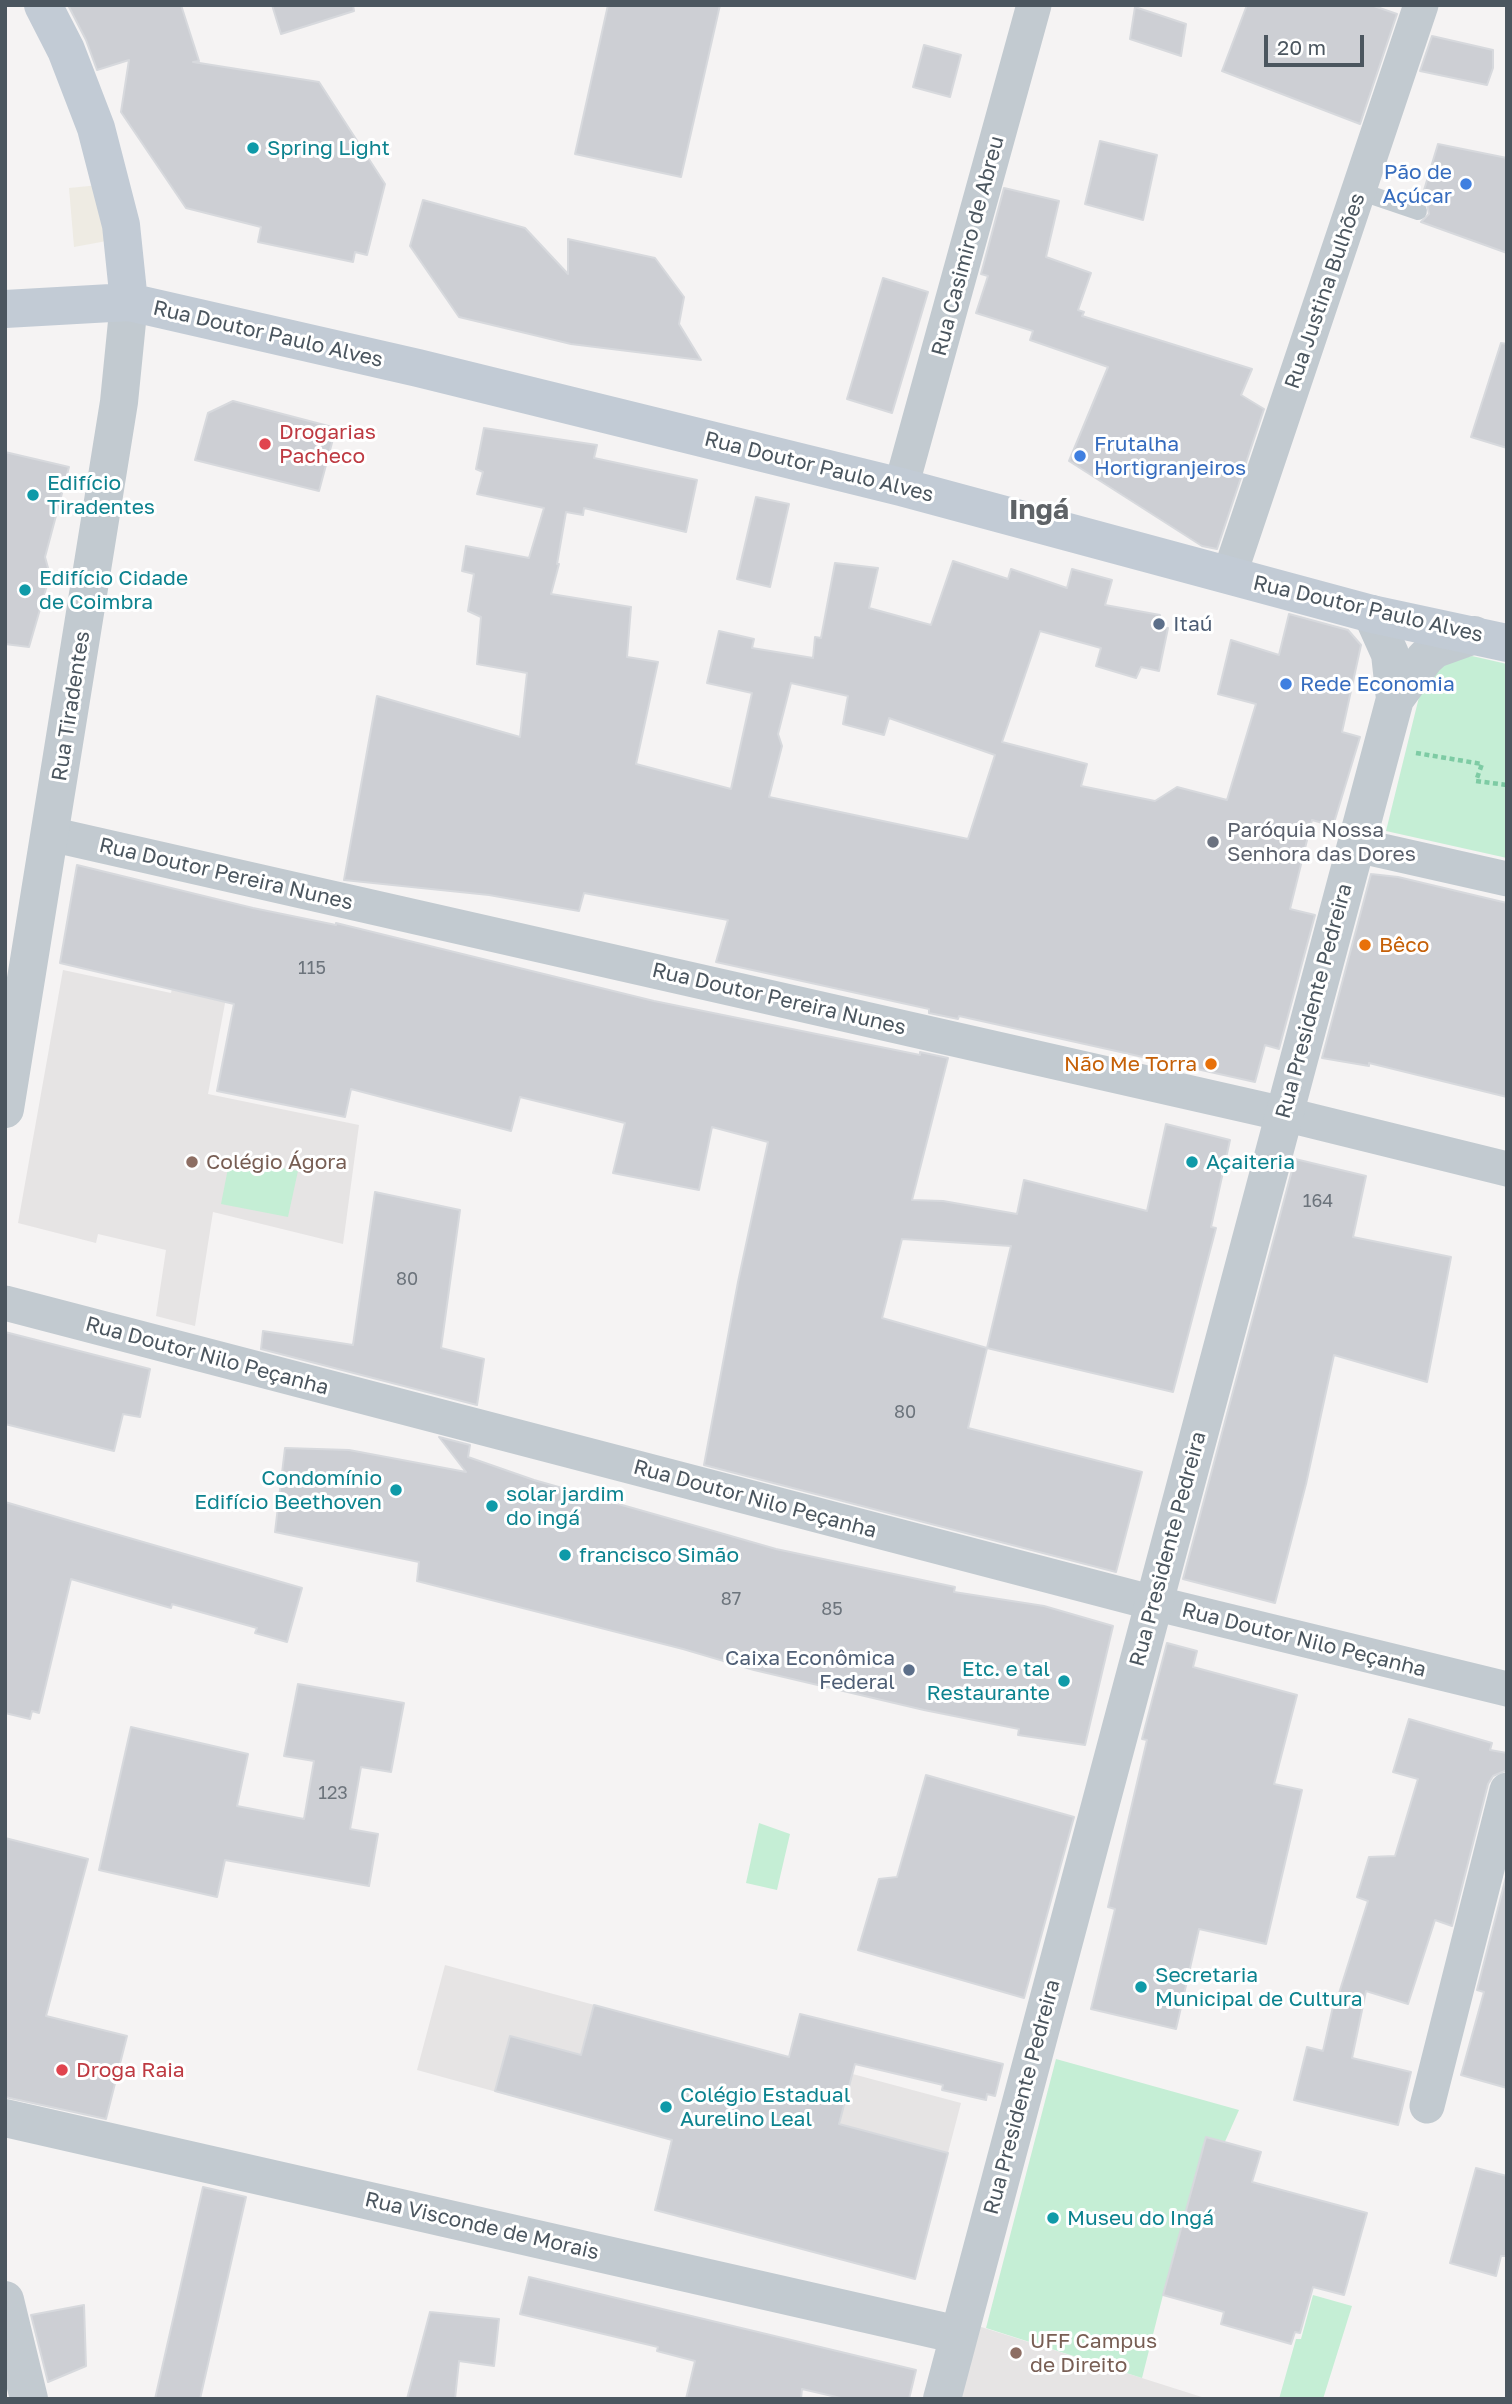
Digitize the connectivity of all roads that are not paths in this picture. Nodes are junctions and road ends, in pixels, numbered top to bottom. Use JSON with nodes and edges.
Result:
{"nodes":[{"id":1,"x":43,"y":5,"type":"edge"},
{"id":2,"x":1034,"y":5,"type":"edge"},
{"id":3,"x":1421,"y":5,"type":"edge"},
{"id":4,"x":1359,"y":191,"type":"junction"},
{"id":5,"x":1418,"y":211,"type":"dead end"},
{"id":6,"x":129,"y":302,"type":"junction"},
{"id":7,"x":5,"y":309,"type":"edge"},
{"id":8,"x":901,"y":487,"type":"junction"},
{"id":9,"x":1229,"y":576,"type":"junction"},
{"id":10,"x":1372,"y":614,"type":"junction"},
{"id":11,"x":1490,"y":639,"type":"edge"},
{"id":12,"x":1395,"y":699,"type":"junction"},
{"id":13,"x":51,"y":834,"type":"junction"},
{"id":14,"x":1356,"y":845,"type":"junction"},
{"id":15,"x":1507,"y":879,"type":"edge"},
{"id":16,"x":5,"y":1110,"type":"edge"},
{"id":17,"x":1284,"y":1114,"type":"junction"},
{"id":18,"x":1507,"y":1169,"type":"edge"},
{"id":19,"x":5,"y":1303,"type":"edge"},
{"id":20,"x":1154,"y":1604,"type":"junction"},
{"id":21,"x":1507,"y":1689,"type":"edge"},
{"id":22,"x":1507,"y":1790,"type":"edge"},
{"id":23,"x":1427,"y":2106,"type":"dead end"},
{"id":24,"x":5,"y":2118,"type":"edge"},
{"id":25,"x":5,"y":2300,"type":"edge"},
{"id":26,"x":958,"y":2334,"type":"junction"},
{"id":27,"x":29,"y":2399,"type":"edge"},
{"id":28,"x":942,"y":2399,"type":"edge"}],
"edges":[{"from":1,"to":6,"type":"main road"},
{"from":2,"to":8,"type":"street","name":"Rua Casimiro de Abreu"},
{"from":3,"to":4,"type":"street","name":"Rua Justina Bulhões"},
{"from":4,"to":5,"type":"lane"},
{"from":4,"to":9,"type":"street","name":"Rua Justina Bulhões"},
{"from":6,"to":7,"type":"main road","name":"Rua Doutor Paulo Alves"},
{"from":6,"to":8,"type":"main road","name":"Rua Doutor Paulo Alves"},
{"from":6,"to":13,"type":"street","name":"Rua Tiradentes"},
{"from":8,"to":9,"type":"main road","name":"Rua Doutor Paulo Alves"},
{"from":9,"to":10,"type":"main road","name":"Rua Doutor Paulo Alves"},
{"from":10,"to":11,"type":"main road","name":"Rua Doutor Paulo Alves"},
{"from":10,"to":12,"type":"street","name":"Rua Presidente Pedreira"},
{"from":11,"to":12,"type":"street","name":"Rua Presidente Pedreira"},
{"from":12,"to":14,"type":"street","name":"Rua Presidente Pedreira"},
{"from":13,"to":16,"type":"street","name":"Rua Tiradentes"},
{"from":13,"to":17,"type":"street","name":"Rua Doutor Pereira Nunes"},
{"from":14,"to":15,"type":"street"},
{"from":14,"to":17,"type":"street","name":"Rua Presidente Pedreira"},
{"from":17,"to":18,"type":"street","name":"Rua Doutor Pereira Nunes"},
{"from":17,"to":20,"type":"street","name":"Rua Presidente Pedreira"},
{"from":19,"to":20,"type":"street","name":"Rua Doutor Nilo Peçanha"},
{"from":20,"to":21,"type":"street","name":"Rua Doutor Nilo Peçanha"},
{"from":20,"to":26,"type":"street","name":"Rua Presidente Pedreira"},
{"from":22,"to":23,"type":"street"},
{"from":24,"to":26,"type":"street","name":"Rua Visconde de Morais"},
{"from":25,"to":27,"type":"street"},
{"from":26,"to":28,"type":"street","name":"Rua Presidente Pedreira"}]}
